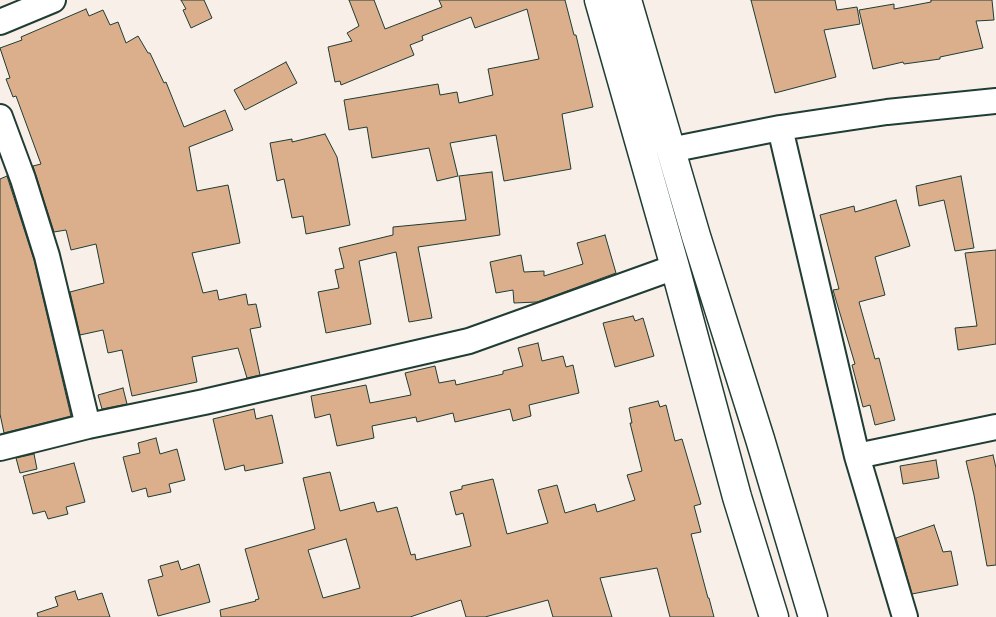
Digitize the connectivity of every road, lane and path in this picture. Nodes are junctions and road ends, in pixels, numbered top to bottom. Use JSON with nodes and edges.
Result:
{"nodes":[{"id":1,"x":53,"y":0,"type":"edge"},
{"id":2,"x":599,"y":0,"type":"edge"},
{"id":3,"x":627,"y":0,"type":"edge"},
{"id":4,"x":0,"y":22,"type":"edge"},
{"id":5,"x":996,"y":100,"type":"edge"},
{"id":6,"x":0,"y":117,"type":"edge"},
{"id":7,"x":780,"y":128,"type":"junction"},
{"id":8,"x":670,"y":150,"type":"junction"},
{"id":9,"x":675,"y":267,"type":"junction"},
{"id":10,"x":88,"y":426,"type":"junction"},
{"id":11,"x":996,"y":427,"type":"edge"},
{"id":12,"x":0,"y":448,"type":"edge"},
{"id":13,"x":857,"y":456,"type":"junction"},
{"id":14,"x":774,"y":617,"type":"edge"},
{"id":15,"x":813,"y":617,"type":"edge"},
{"id":16,"x":905,"y":617,"type":"edge"}],
"edges":[{"from":1,"to":4,"type":"street"},
{"from":2,"to":9,"type":"highway"},
{"from":3,"to":8,"type":"highway"},
{"from":5,"to":7,"type":"street"},
{"from":6,"to":10,"type":"street"},
{"from":7,"to":8,"type":"street"},
{"from":7,"to":13,"type":"street"},
{"from":8,"to":15,"type":"highway"},
{"from":9,"to":10,"type":"street"},
{"from":9,"to":14,"type":"highway"},
{"from":10,"to":12,"type":"street"},
{"from":11,"to":13,"type":"street"},
{"from":13,"to":16,"type":"street"}]}
